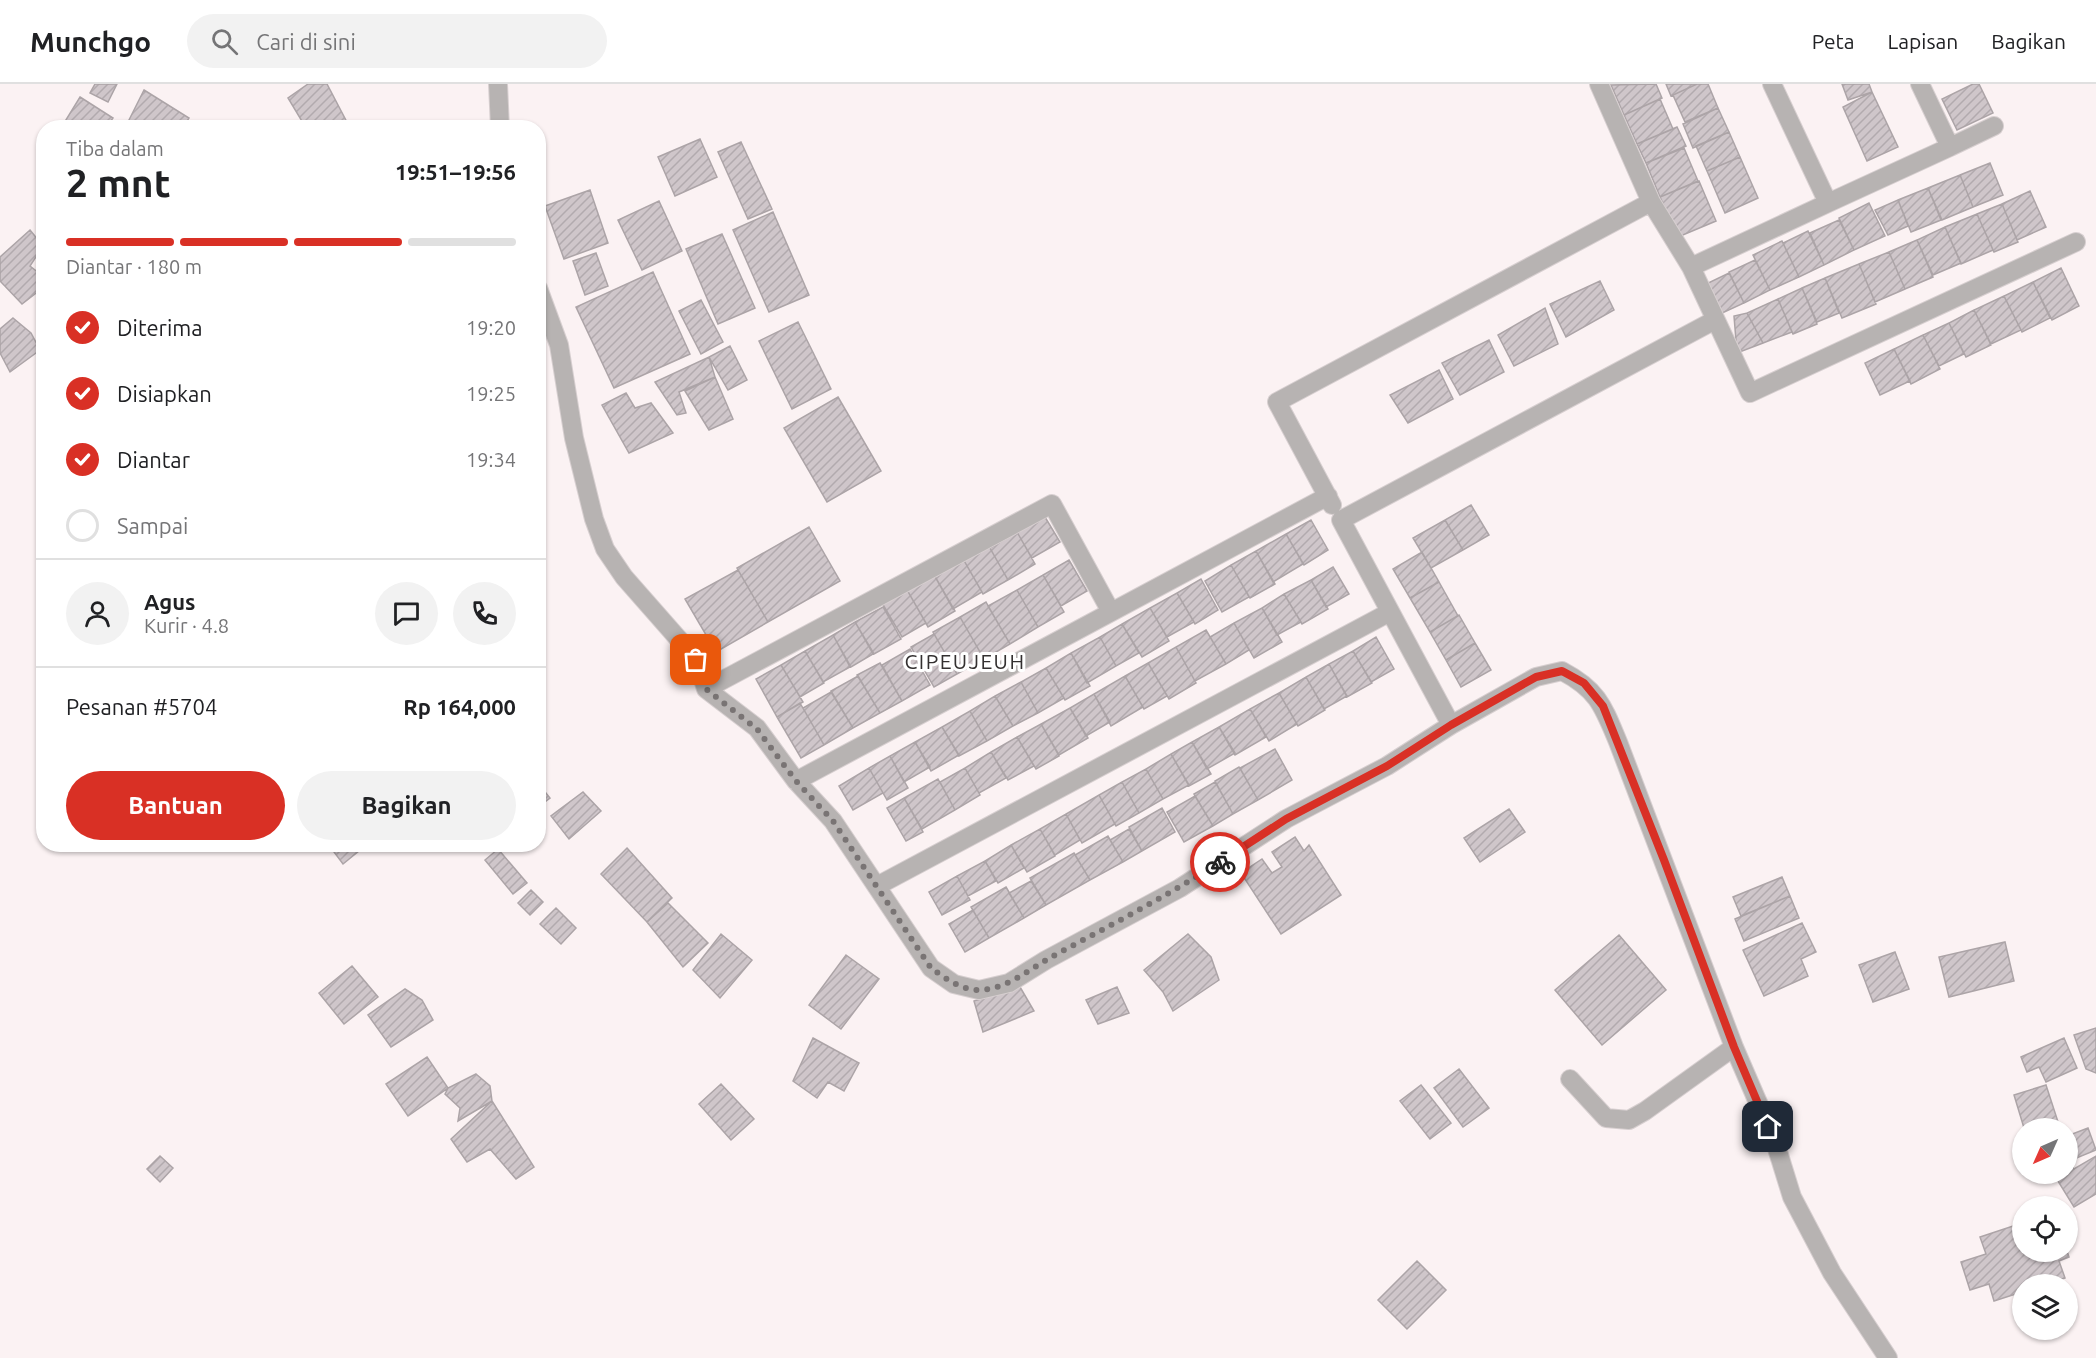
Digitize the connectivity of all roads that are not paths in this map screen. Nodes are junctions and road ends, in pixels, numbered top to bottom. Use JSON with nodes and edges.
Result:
{"nodes":[{"id":1,"x":498,"y":84,"type":"edge"},
{"id":2,"x":1599,"y":84,"type":"edge"},
{"id":3,"x":1772,"y":84,"type":"edge"},
{"id":4,"x":1920,"y":84,"type":"edge"},
{"id":5,"x":500,"y":120,"type":"edge"},
{"id":6,"x":1995,"y":126,"type":"dead end"},
{"id":7,"x":1950,"y":147,"type":"junction"},
{"id":8,"x":1651,"y":202,"type":"junction"},
{"id":9,"x":1828,"y":203,"type":"junction"},
{"id":10,"x":2076,"y":242,"type":"dead end"},
{"id":11,"x":1691,"y":267,"type":"junction"},
{"id":12,"x":546,"y":309,"type":"edge"},
{"id":13,"x":1715,"y":320,"type":"junction"},
{"id":14,"x":1328,"y":496,"type":"junction"},
{"id":15,"x":1341,"y":520,"type":"junction"},
{"id":16,"x":1111,"y":612,"type":"junction"},
{"id":17,"x":1390,"y":612,"type":"junction"},
{"id":18,"x":706,"y":689,"type":"junction"},
{"id":19,"x":1451,"y":725,"type":"junction"},
{"id":20,"x":796,"y":781,"type":"junction"},
{"id":21,"x":877,"y":886,"type":"junction"},
{"id":22,"x":1734,"y":1047,"type":"junction"},
{"id":23,"x":1570,"y":1079,"type":"dead end"},
{"id":24,"x":1888,"y":1358,"type":"edge"}],
"edges":[{"from":1,"to":5,"type":"street"},
{"from":2,"to":8,"type":"street"},
{"from":3,"to":9,"type":"street"},
{"from":4,"to":7,"type":"street"},
{"from":6,"to":7,"type":"street"},
{"from":7,"to":9,"type":"street"},
{"from":8,"to":11,"type":"street"},
{"from":8,"to":14,"type":"street"},
{"from":9,"to":11,"type":"street"},
{"from":10,"to":13,"type":"street"},
{"from":11,"to":13,"type":"street"},
{"from":12,"to":18,"type":"street"},
{"from":13,"to":15,"type":"street"},
{"from":14,"to":15,"type":"street"},
{"from":14,"to":16,"type":"street"},
{"from":15,"to":17,"type":"street"},
{"from":16,"to":18,"type":"street"},
{"from":16,"to":20,"type":"street"},
{"from":17,"to":19,"type":"street"},
{"from":17,"to":21,"type":"street"},
{"from":18,"to":20,"type":"street"},
{"from":19,"to":21,"type":"street"},
{"from":19,"to":22,"type":"street"},
{"from":20,"to":21,"type":"street"},
{"from":22,"to":23,"type":"street"},
{"from":22,"to":24,"type":"street"}]}
